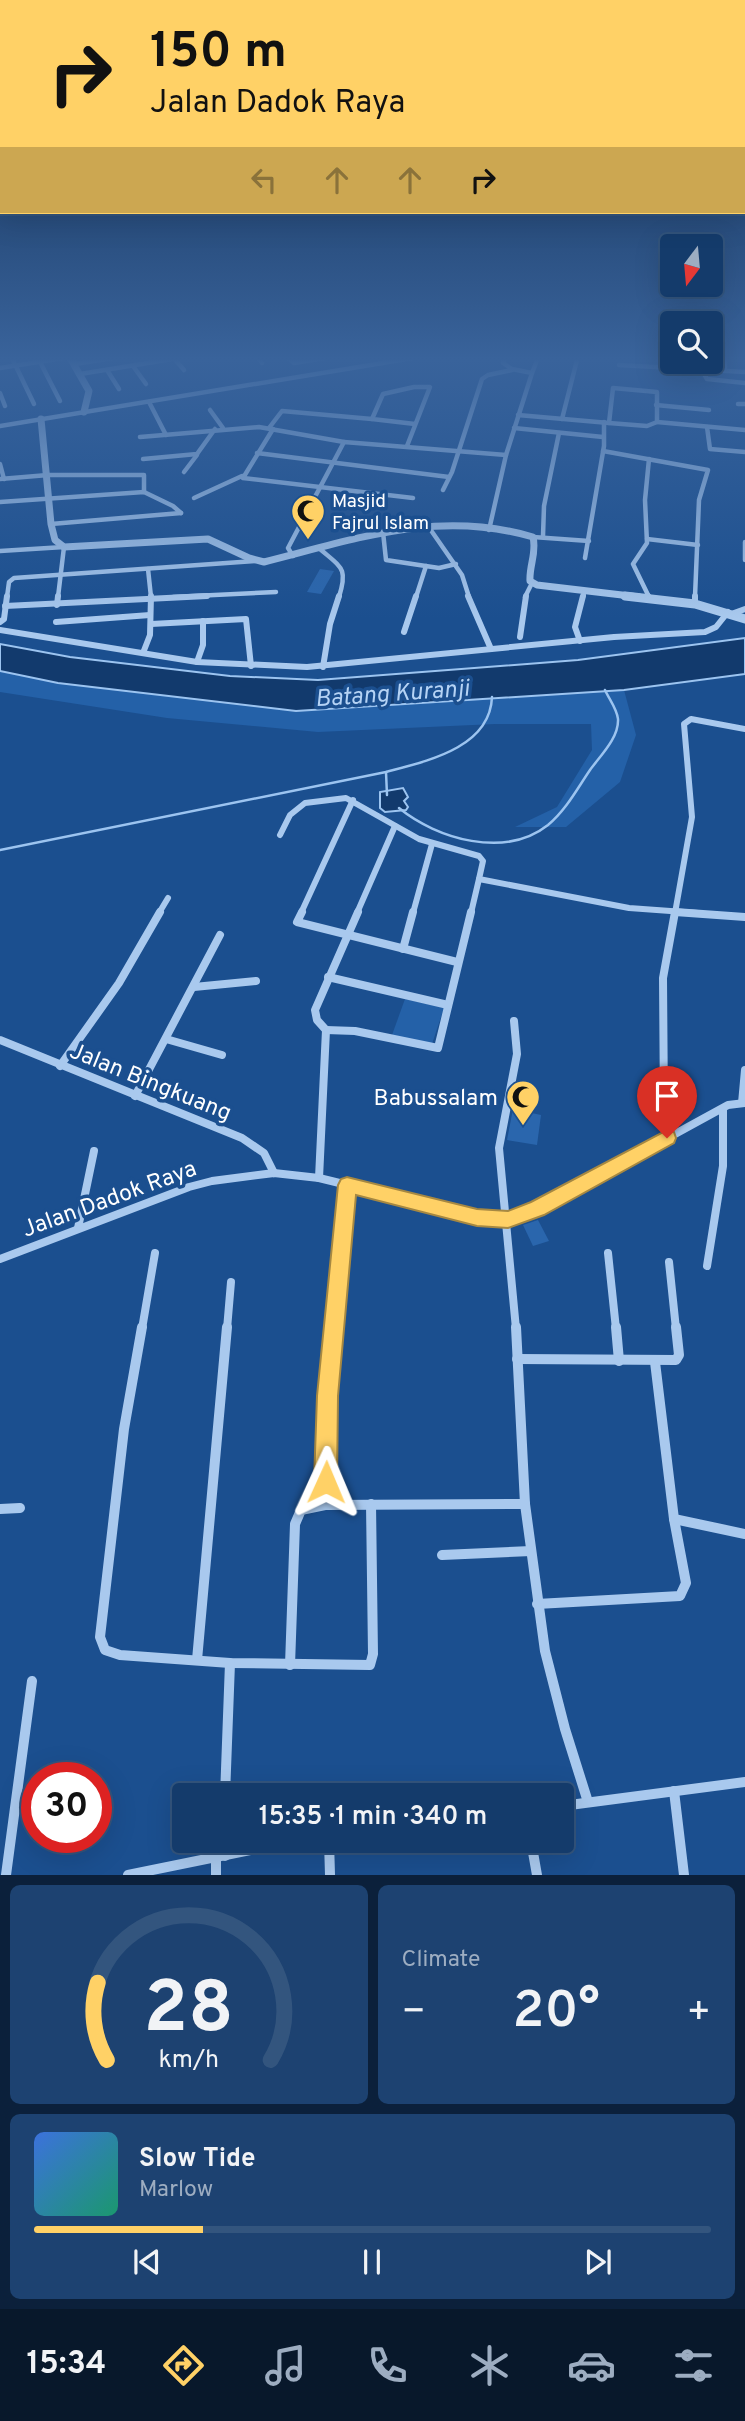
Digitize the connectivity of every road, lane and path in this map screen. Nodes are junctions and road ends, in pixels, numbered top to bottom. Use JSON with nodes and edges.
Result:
{"nodes":[{"id":1,"x":44,"y":444,"type":"edge"},
{"id":2,"x":205,"y":444,"type":"edge"},
{"id":3,"x":263,"y":444,"type":"edge"},
{"id":4,"x":343,"y":444,"type":"edge"},
{"id":5,"x":368,"y":444,"type":"edge"},
{"id":6,"x":460,"y":444,"type":"edge"},
{"id":7,"x":510,"y":444,"type":"edge"},
{"id":8,"x":557,"y":444,"type":"edge"},
{"id":9,"x":603,"y":444,"type":"edge"},
{"id":10,"x":709,"y":444,"type":"edge"},
{"id":11,"x":407,"y":446,"type":"joint"},
{"id":12,"x":457,"y":451,"type":"junction"},
{"id":13,"x":603,"y":451,"type":"junction"},
{"id":14,"x":257,"y":453,"type":"junction"},
{"id":15,"x":745,"y":453,"type":"edge"},
{"id":16,"x":197,"y":454,"type":"junction"},
{"id":17,"x":506,"y":456,"type":"junction"},
{"id":18,"x":143,"y":459,"type":"dead end"},
{"id":19,"x":649,"y":459,"type":"junction"},
{"id":20,"x":333,"y":463,"type":"junction"},
{"id":21,"x":0,"y":464,"type":"edge"},
{"id":22,"x":184,"y":472,"type":"dead end"},
{"id":23,"x":48,"y":475,"type":"junction"},
{"id":24,"x":242,"y":476,"type":"junction"},
{"id":25,"x":449,"y":477,"type":"junction"},
{"id":26,"x":2,"y":479,"type":"edge"},
{"id":27,"x":322,"y":487,"type":"junction"},
{"id":28,"x":443,"y":490,"type":"dead end"},
{"id":29,"x":144,"y":492,"type":"junction"},
{"id":30,"x":413,"y":498,"type":"dead end"},
{"id":31,"x":50,"y":499,"type":"junction"},
{"id":32,"x":194,"y":499,"type":"dead end"},
{"id":33,"x":0,"y":502,"type":"edge"},
{"id":34,"x":51,"y":524,"type":"junction"},
{"id":35,"x":428,"y":526,"type":"junction"},
{"id":36,"x":489,"y":530,"type":"junction"},
{"id":37,"x":383,"y":532,"type":"junction"},
{"id":38,"x":543,"y":536,"type":"junction"},
{"id":39,"x":533,"y":537,"type":"junction"},
{"id":40,"x":648,"y":539,"type":"junction"},
{"id":41,"x":589,"y":541,"type":"junction"},
{"id":42,"x":745,"y":542,"type":"edge"},
{"id":43,"x":698,"y":545,"type":"junction"},
{"id":44,"x":64,"y":547,"type":"junction"},
{"id":45,"x":320,"y":549,"type":"junction"},
{"id":46,"x":0,"y":551,"type":"edge"},
{"id":47,"x":293,"y":556,"type":"junction"},
{"id":48,"x":585,"y":558,"type":"dead end"},
{"id":49,"x":745,"y":560,"type":"edge"},
{"id":50,"x":255,"y":561,"type":"junction"},
{"id":51,"x":456,"y":565,"type":"junction"},
{"id":52,"x":426,"y":566,"type":"junction"},
{"id":53,"x":148,"y":569,"type":"junction"},
{"id":54,"x":60,"y":575,"type":"junction"},
{"id":55,"x":532,"y":583,"type":"junction"},
{"id":56,"x":276,"y":592,"type":"dead end"},
{"id":57,"x":584,"y":592,"type":"junction"},
{"id":58,"x":150,"y":598,"type":"junction"},
{"id":59,"x":650,"y":599,"type":"junction"},
{"id":60,"x":695,"y":604,"type":"junction"},
{"id":61,"x":57,"y":605,"type":"junction"},
{"id":62,"x":5,"y":607,"type":"junction"},
{"id":63,"x":745,"y":609,"type":"edge"},
{"id":64,"x":731,"y":612,"type":"junction"},
{"id":65,"x":150,"y":615,"type":"junction"},
{"id":66,"x":745,"y":619,"type":"edge"},
{"id":67,"x":202,"y":621,"type":"junction"},
{"id":68,"x":0,"y":622,"type":"edge"},
{"id":69,"x":56,"y":622,"type":"dead end"},
{"id":70,"x":150,"y":624,"type":"junction"},
{"id":71,"x":0,"y":630,"type":"edge"},
{"id":72,"x":404,"y":632,"type":"dead end"},
{"id":73,"x":520,"y":637,"type":"dead end"},
{"id":74,"x":580,"y":641,"type":"junction"},
{"id":75,"x":491,"y":649,"type":"junction"},
{"id":76,"x":143,"y":653,"type":"junction"},
{"id":77,"x":197,"y":662,"type":"junction"},
{"id":78,"x":251,"y":666,"type":"junction"},
{"id":79,"x":323,"y":667,"type":"junction"},
{"id":80,"x":745,"y":729,"type":"edge"},
{"id":81,"x":353,"y":800,"type":"junction"},
{"id":82,"x":395,"y":826,"type":"junction"},
{"id":83,"x":280,"y":835,"type":"dead end"},
{"id":84,"x":432,"y":844,"type":"junction"},
{"id":85,"x":479,"y":879,"type":"junction"},
{"id":86,"x":167,"y":898,"type":"dead end"},
{"id":87,"x":674,"y":913,"type":"junction"},
{"id":88,"x":745,"y":917,"type":"edge"},
{"id":89,"x":220,"y":935,"type":"dead end"},
{"id":90,"x":348,"y":936,"type":"junction"},
{"id":91,"x":403,"y":949,"type":"junction"},
{"id":92,"x":457,"y":962,"type":"junction"},
{"id":93,"x":328,"y":977,"type":"junction"},
{"id":94,"x":256,"y":981,"type":"dead end"},
{"id":95,"x":194,"y":987,"type":"junction"},
{"id":96,"x":448,"y":1005,"type":"junction"},
{"id":97,"x":514,"y":1021,"type":"dead end"},
{"id":98,"x":326,"y":1030,"type":"junction"},
{"id":99,"x":166,"y":1039,"type":"junction"},
{"id":100,"x":0,"y":1040,"type":"edge"},
{"id":101,"x":222,"y":1055,"type":"dead end"},
{"id":102,"x":60,"y":1066,"type":"junction"},
{"id":103,"x":745,"y":1070,"type":"edge"},
{"id":104,"x":135,"y":1096,"type":"junction"},
{"id":105,"x":744,"y":1103,"type":"edge"},
{"id":106,"x":723,"y":1109,"type":"junction"},
{"id":107,"x":667,"y":1138,"type":"junction"},
{"id":108,"x":94,"y":1151,"type":"dead end"},
{"id":109,"x":274,"y":1173,"type":"junction"},
{"id":110,"x":319,"y":1178,"type":"junction"},
{"id":111,"x":347,"y":1185,"type":"junction"},
{"id":112,"x":508,"y":1219,"type":"junction"},
{"id":113,"x":78,"y":1228,"type":"junction"},
{"id":114,"x":608,"y":1252,"type":"dead end"},
{"id":115,"x":155,"y":1253,"type":"dead end"},
{"id":116,"x":0,"y":1259,"type":"edge"},
{"id":117,"x":668,"y":1262,"type":"dead end"},
{"id":118,"x":707,"y":1266,"type":"dead end"},
{"id":119,"x":231,"y":1282,"type":"dead end"},
{"id":120,"x":517,"y":1359,"type":"junction"},
{"id":121,"x":619,"y":1361,"type":"junction"},
{"id":122,"x":654,"y":1362,"type":"junction"},
{"id":123,"x":325,"y":1504,"type":"junction"},
{"id":124,"x":371,"y":1504,"type":"junction"},
{"id":125,"x":525,"y":1504,"type":"junction"},
{"id":126,"x":20,"y":1508,"type":"dead end"},
{"id":127,"x":0,"y":1509,"type":"edge"},
{"id":128,"x":674,"y":1519,"type":"junction"},
{"id":129,"x":745,"y":1534,"type":"edge"},
{"id":130,"x":531,"y":1551,"type":"junction"},
{"id":131,"x":442,"y":1555,"type":"dead end"},
{"id":132,"x":537,"y":1604,"type":"junction"},
{"id":133,"x":197,"y":1660,"type":"junction"},
{"id":134,"x":230,"y":1663,"type":"junction"},
{"id":135,"x":290,"y":1665,"type":"junction"},
{"id":136,"x":32,"y":1681,"type":"dead end"},
{"id":137,"x":745,"y":1782,"type":"edge"},
{"id":138,"x":225,"y":1783,"type":"edge"},
{"id":139,"x":674,"y":1791,"type":"junction"},
{"id":140,"x":588,"y":1802,"type":"junction"},
{"id":141,"x":574,"y":1804,"type":"edge"},
{"id":142,"x":221,"y":1853,"type":"edge"},
{"id":143,"x":239,"y":1853,"type":"edge"},
{"id":144,"x":329,"y":1853,"type":"edge"},
{"id":145,"x":533,"y":1853,"type":"edge"},
{"id":146,"x":220,"y":1857,"type":"junction"},
{"id":147,"x":6,"y":1875,"type":"edge"},
{"id":148,"x":128,"y":1875,"type":"edge"},
{"id":149,"x":216,"y":1875,"type":"edge"},
{"id":150,"x":330,"y":1875,"type":"edge"},
{"id":151,"x":537,"y":1875,"type":"edge"},
{"id":152,"x":684,"y":1875,"type":"edge"}],
"edges":[{"from":1,"to":23,"type":"street"},
{"from":2,"to":16,"type":"street"},
{"from":3,"to":14,"type":"street"},
{"from":4,"to":20,"type":"street"},
{"from":5,"to":11,"type":"street"},
{"from":6,"to":12,"type":"street"},
{"from":7,"to":17,"type":"street"},
{"from":8,"to":38,"type":"street"},
{"from":9,"to":13,"type":"street"},
{"from":10,"to":15,"type":"street"},
{"from":11,"to":12,"type":"street"},
{"from":12,"to":17,"type":"street"},
{"from":12,"to":25,"type":"street"},
{"from":13,"to":19,"type":"street"},
{"from":13,"to":41,"type":"street"},
{"from":14,"to":20,"type":"street"},
{"from":14,"to":24,"type":"street"},
{"from":16,"to":18,"type":"street"},
{"from":16,"to":22,"type":"street"},
{"from":17,"to":36,"type":"street"},
{"from":19,"to":40,"type":"street"},
{"from":19,"to":43,"type":"street"},
{"from":20,"to":25,"type":"street"},
{"from":20,"to":27,"type":"street"},
{"from":21,"to":26,"type":"street"},
{"from":23,"to":26,"type":"street"},
{"from":23,"to":29,"type":"street"},
{"from":23,"to":31,"type":"street"},
{"from":24,"to":27,"type":"street"},
{"from":24,"to":32,"type":"street"},
{"from":25,"to":28,"type":"street"},
{"from":27,"to":30,"type":"street"},
{"from":27,"to":47,"type":"street"},
{"from":29,"to":31,"type":"street"},
{"from":29,"to":34,"type":"street"},
{"from":31,"to":33,"type":"street"},
{"from":31,"to":34,"type":"street"},
{"from":34,"to":44,"type":"street"},
{"from":35,"to":36,"type":"street"},
{"from":35,"to":37,"type":"street"},
{"from":35,"to":51,"type":"street"},
{"from":36,"to":39,"type":"street"},
{"from":37,"to":45,"type":"street"},
{"from":37,"to":52,"type":"street"},
{"from":38,"to":39,"type":"street"},
{"from":38,"to":41,"type":"street"},
{"from":39,"to":55,"type":"street"},
{"from":40,"to":43,"type":"street"},
{"from":40,"to":59,"type":"street"},
{"from":41,"to":48,"type":"street"},
{"from":42,"to":49,"type":"street"},
{"from":43,"to":60,"type":"street"},
{"from":44,"to":46,"type":"street"},
{"from":44,"to":50,"type":"street"},
{"from":44,"to":54,"type":"street"},
{"from":45,"to":47,"type":"street"},
{"from":45,"to":79,"type":"street"},
{"from":47,"to":50,"type":"street"},
{"from":50,"to":53,"type":"street"},
{"from":51,"to":52,"type":"street"},
{"from":51,"to":75,"type":"street"},
{"from":52,"to":72,"type":"street"},
{"from":53,"to":54,"type":"street"},
{"from":53,"to":58,"type":"street"},
{"from":54,"to":61,"type":"street"},
{"from":54,"to":62,"type":"street"},
{"from":55,"to":57,"type":"street"},
{"from":55,"to":73,"type":"street"},
{"from":56,"to":58,"type":"street"},
{"from":57,"to":59,"type":"street"},
{"from":57,"to":74,"type":"street"},
{"from":58,"to":61,"type":"street"},
{"from":58,"to":65,"type":"street"},
{"from":59,"to":60,"type":"street"},
{"from":60,"to":64,"type":"street"},
{"from":61,"to":62,"type":"street"},
{"from":62,"to":68,"type":"street"},
{"from":63,"to":64,"type":"street"},
{"from":64,"to":66,"type":"street"},
{"from":64,"to":74,"type":"street"},
{"from":65,"to":69,"type":"street"},
{"from":65,"to":70,"type":"street"},
{"from":67,"to":70,"type":"street"},
{"from":67,"to":77,"type":"street"},
{"from":67,"to":78,"type":"street"},
{"from":70,"to":76,"type":"street"},
{"from":71,"to":76,"type":"street"},
{"from":74,"to":75,"type":"street"},
{"from":75,"to":79,"type":"street"},
{"from":76,"to":77,"type":"street"},
{"from":77,"to":78,"type":"street"},
{"from":78,"to":79,"type":"street"},
{"from":80,"to":87,"type":"street"},
{"from":81,"to":82,"type":"street"},
{"from":81,"to":83,"type":"street"},
{"from":81,"to":90,"type":"street"},
{"from":82,"to":84,"type":"street"},
{"from":82,"to":90,"type":"street"},
{"from":84,"to":85,"type":"street"},
{"from":84,"to":91,"type":"street"},
{"from":85,"to":87,"type":"street"},
{"from":85,"to":92,"type":"street"},
{"from":86,"to":102,"type":"street"},
{"from":87,"to":88,"type":"street"},
{"from":87,"to":107,"type":"street"},
{"from":89,"to":95,"type":"street"},
{"from":90,"to":91,"type":"street"},
{"from":90,"to":93,"type":"street"},
{"from":91,"to":92,"type":"street"},
{"from":92,"to":96,"type":"street"},
{"from":93,"to":96,"type":"street"},
{"from":93,"to":98,"type":"street"},
{"from":94,"to":95,"type":"street"},
{"from":95,"to":99,"type":"street"},
{"from":96,"to":98,"type":"street"},
{"from":97,"to":112,"type":"street"},
{"from":98,"to":110,"type":"street"},
{"from":99,"to":101,"type":"street"},
{"from":99,"to":104,"type":"street"},
{"from":100,"to":102,"type":"street","name":"Jalan Bingkuang"},
{"from":102,"to":104,"type":"street","name":"Jalan Bingkuang"},
{"from":103,"to":105,"type":"street"},
{"from":104,"to":109,"type":"street","name":"Jalan Bingkuang"},
{"from":105,"to":106,"type":"street","name":"Jalan Dadok Raya"},
{"from":106,"to":107,"type":"street","name":"Jalan Dadok Raya"},
{"from":106,"to":118,"type":"street"},
{"from":107,"to":112,"type":"street","name":"Jalan Dadok Raya"},
{"from":108,"to":113,"type":"street"},
{"from":109,"to":110,"type":"street","name":"Jalan Dadok Raya"},
{"from":109,"to":113,"type":"street","name":"Jalan Dadok Raya"},
{"from":110,"to":111,"type":"street","name":"Jalan Dadok Raya"},
{"from":111,"to":112,"type":"street","name":"Jalan Dadok Raya"},
{"from":111,"to":123,"type":"street"},
{"from":112,"to":120,"type":"street"},
{"from":113,"to":116,"type":"street","name":"Jalan Dadok Raya"},
{"from":114,"to":121,"type":"street"},
{"from":115,"to":133,"type":"street"},
{"from":117,"to":122,"type":"street"},
{"from":119,"to":133,"type":"street"},
{"from":120,"to":121,"type":"street"},
{"from":120,"to":125,"type":"street"},
{"from":121,"to":122,"type":"street"},
{"from":122,"to":128,"type":"street"},
{"from":123,"to":124,"type":"street"},
{"from":123,"to":135,"type":"street"},
{"from":124,"to":125,"type":"street"},
{"from":124,"to":135,"type":"street"},
{"from":125,"to":130,"type":"street"},
{"from":126,"to":127,"type":"street"},
{"from":128,"to":129,"type":"street"},
{"from":128,"to":132,"type":"street"},
{"from":130,"to":131,"type":"street"},
{"from":130,"to":132,"type":"street"},
{"from":132,"to":140,"type":"street"},
{"from":133,"to":134,"type":"street"},
{"from":134,"to":135,"type":"street"},
{"from":134,"to":138,"type":"street"},
{"from":136,"to":147,"type":"street"},
{"from":137,"to":139,"type":"street"},
{"from":139,"to":140,"type":"street"},
{"from":139,"to":152,"type":"street"},
{"from":140,"to":141,"type":"street"},
{"from":142,"to":146,"type":"street"},
{"from":143,"to":146,"type":"street"},
{"from":144,"to":150,"type":"street"},
{"from":145,"to":151,"type":"street"},
{"from":146,"to":148,"type":"street"},
{"from":146,"to":149,"type":"street"}]}
